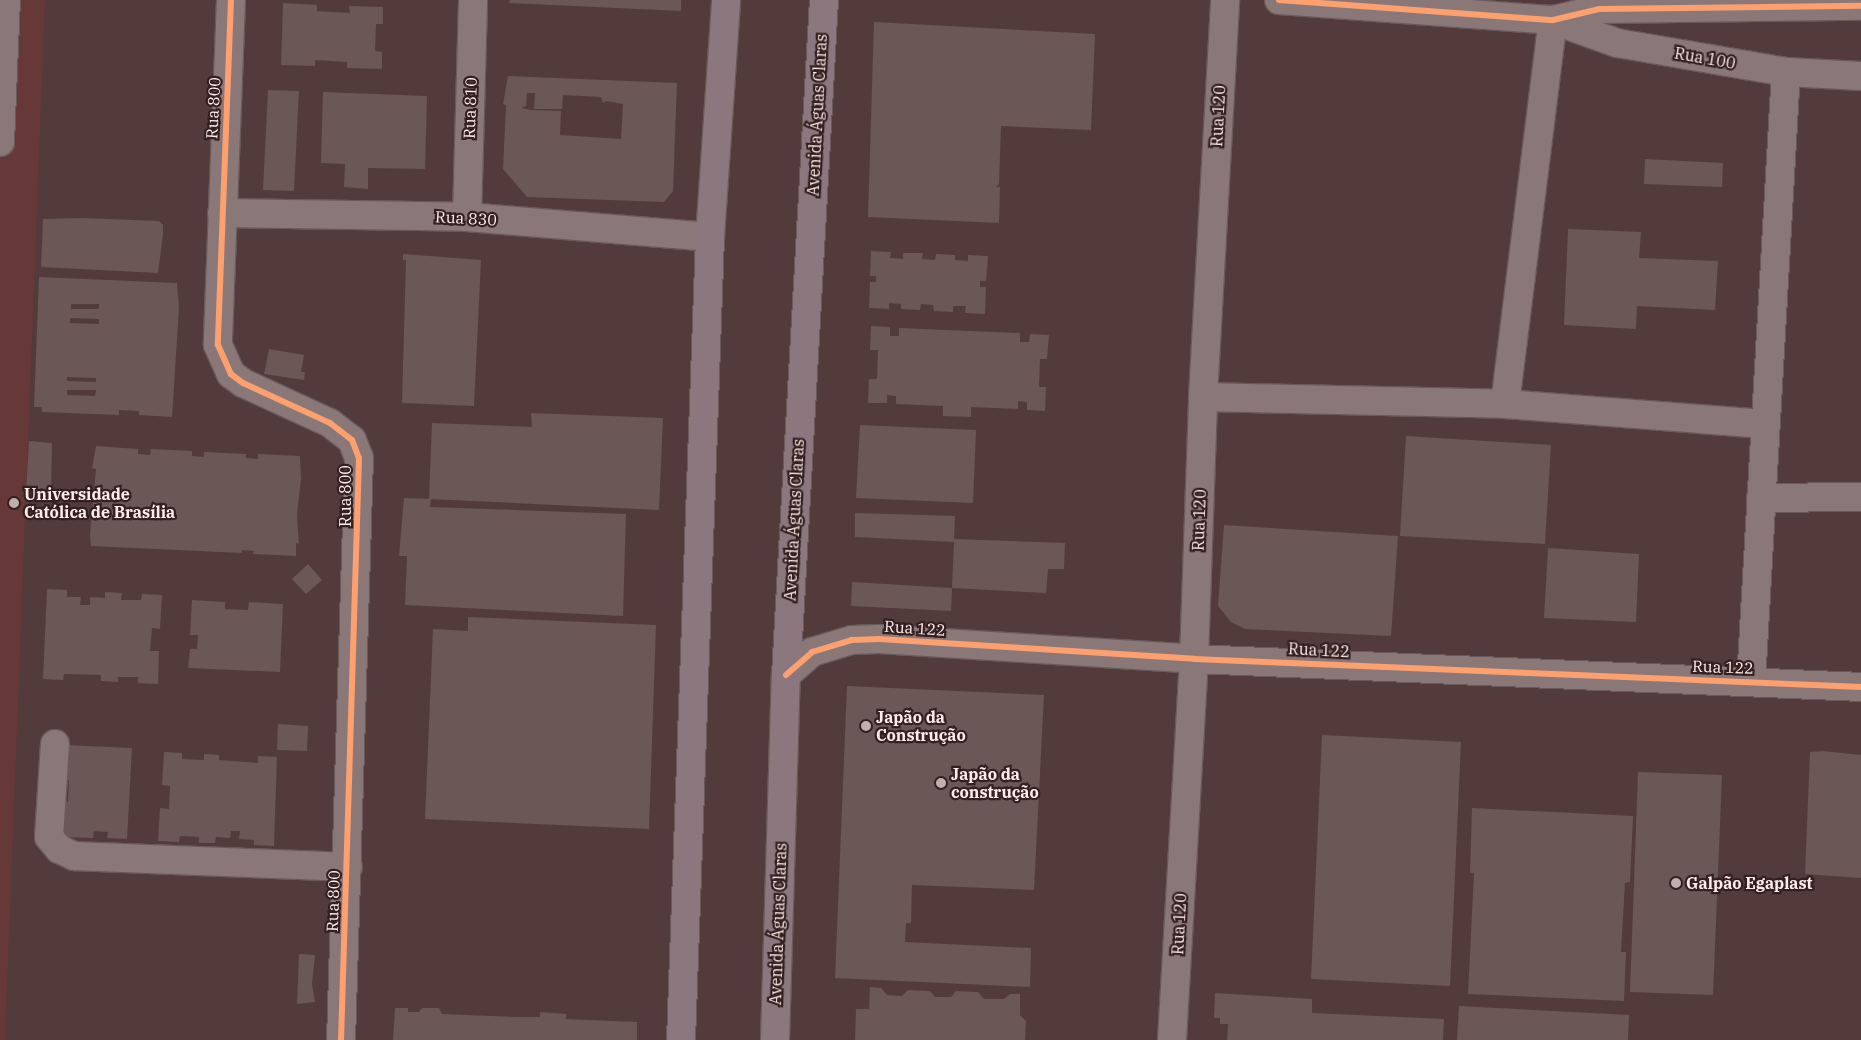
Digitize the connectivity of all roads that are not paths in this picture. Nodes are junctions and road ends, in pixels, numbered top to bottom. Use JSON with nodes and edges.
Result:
{"nodes":[{"id":1,"x":6,"y":0,"type":"edge"},
{"id":2,"x":231,"y":0,"type":"edge"},
{"id":3,"x":473,"y":0,"type":"edge"},
{"id":4,"x":726,"y":0,"type":"edge"},
{"id":5,"x":824,"y":0,"type":"edge"},
{"id":6,"x":1225,"y":0,"type":"edge"},
{"id":7,"x":1279,"y":0,"type":"edge"},
{"id":8,"x":1861,"y":6,"type":"edge"},
{"id":9,"x":1553,"y":20,"type":"junction"},
{"id":10,"x":1786,"y":72,"type":"junction"},
{"id":11,"x":1861,"y":76,"type":"edge"},
{"id":12,"x":0,"y":142,"type":"edge"},
{"id":13,"x":222,"y":213,"type":"junction"},
{"id":14,"x":467,"y":217,"type":"junction"},
{"id":15,"x":710,"y":237,"type":"junction"},
{"id":16,"x":1203,"y":397,"type":"junction"},
{"id":17,"x":1505,"y":404,"type":"junction"},
{"id":18,"x":1764,"y":424,"type":"junction"},
{"id":19,"x":1861,"y":497,"type":"edge"},
{"id":20,"x":1761,"y":498,"type":"junction"},
{"id":21,"x":1194,"y":658,"type":"junction"},
{"id":22,"x":786,"y":675,"type":"junction"},
{"id":23,"x":1751,"y":682,"type":"junction"},
{"id":24,"x":1861,"y":687,"type":"edge"},
{"id":25,"x":55,"y":744,"type":"dead end"},
{"id":26,"x":348,"y":867,"type":"junction"},
{"id":27,"x":341,"y":1040,"type":"edge"},
{"id":28,"x":680,"y":1040,"type":"edge"},
{"id":29,"x":775,"y":1040,"type":"edge"},
{"id":30,"x":1172,"y":1040,"type":"edge"}],
"edges":[{"from":1,"to":12,"type":"street"},
{"from":2,"to":13,"type":"street","name":"Rua 800"},
{"from":3,"to":14,"type":"street","name":"Rua 810"},
{"from":4,"to":15,"type":"main road"},
{"from":5,"to":22,"type":"main road","name":"Avenida Águas Claras"},
{"from":6,"to":16,"type":"street","name":"Rua 120"},
{"from":7,"to":9,"type":"street","name":"Rua 100"},
{"from":8,"to":9,"type":"street","name":"Rua 100"},
{"from":9,"to":10,"type":"street","name":"Rua 100"},
{"from":9,"to":17,"type":"street"},
{"from":10,"to":11,"type":"street","name":"Rua 100"},
{"from":10,"to":18,"type":"street"},
{"from":13,"to":14,"type":"street","name":"Rua 830"},
{"from":13,"to":26,"type":"street","name":"Rua 800"},
{"from":14,"to":15,"type":"street","name":"Rua 830"},
{"from":15,"to":28,"type":"main road"},
{"from":16,"to":17,"type":"street"},
{"from":16,"to":21,"type":"street","name":"Rua 120"},
{"from":17,"to":18,"type":"street"},
{"from":18,"to":20,"type":"street"},
{"from":19,"to":20,"type":"street"},
{"from":20,"to":23,"type":"street"},
{"from":21,"to":22,"type":"street","name":"Rua 122"},
{"from":21,"to":23,"type":"street","name":"Rua 122"},
{"from":21,"to":30,"type":"street","name":"Rua 120"},
{"from":22,"to":29,"type":"main road","name":"Avenida Águas Claras"},
{"from":23,"to":24,"type":"street","name":"Rua 122"},
{"from":25,"to":26,"type":"street"},
{"from":26,"to":27,"type":"street","name":"Rua 800"}]}
